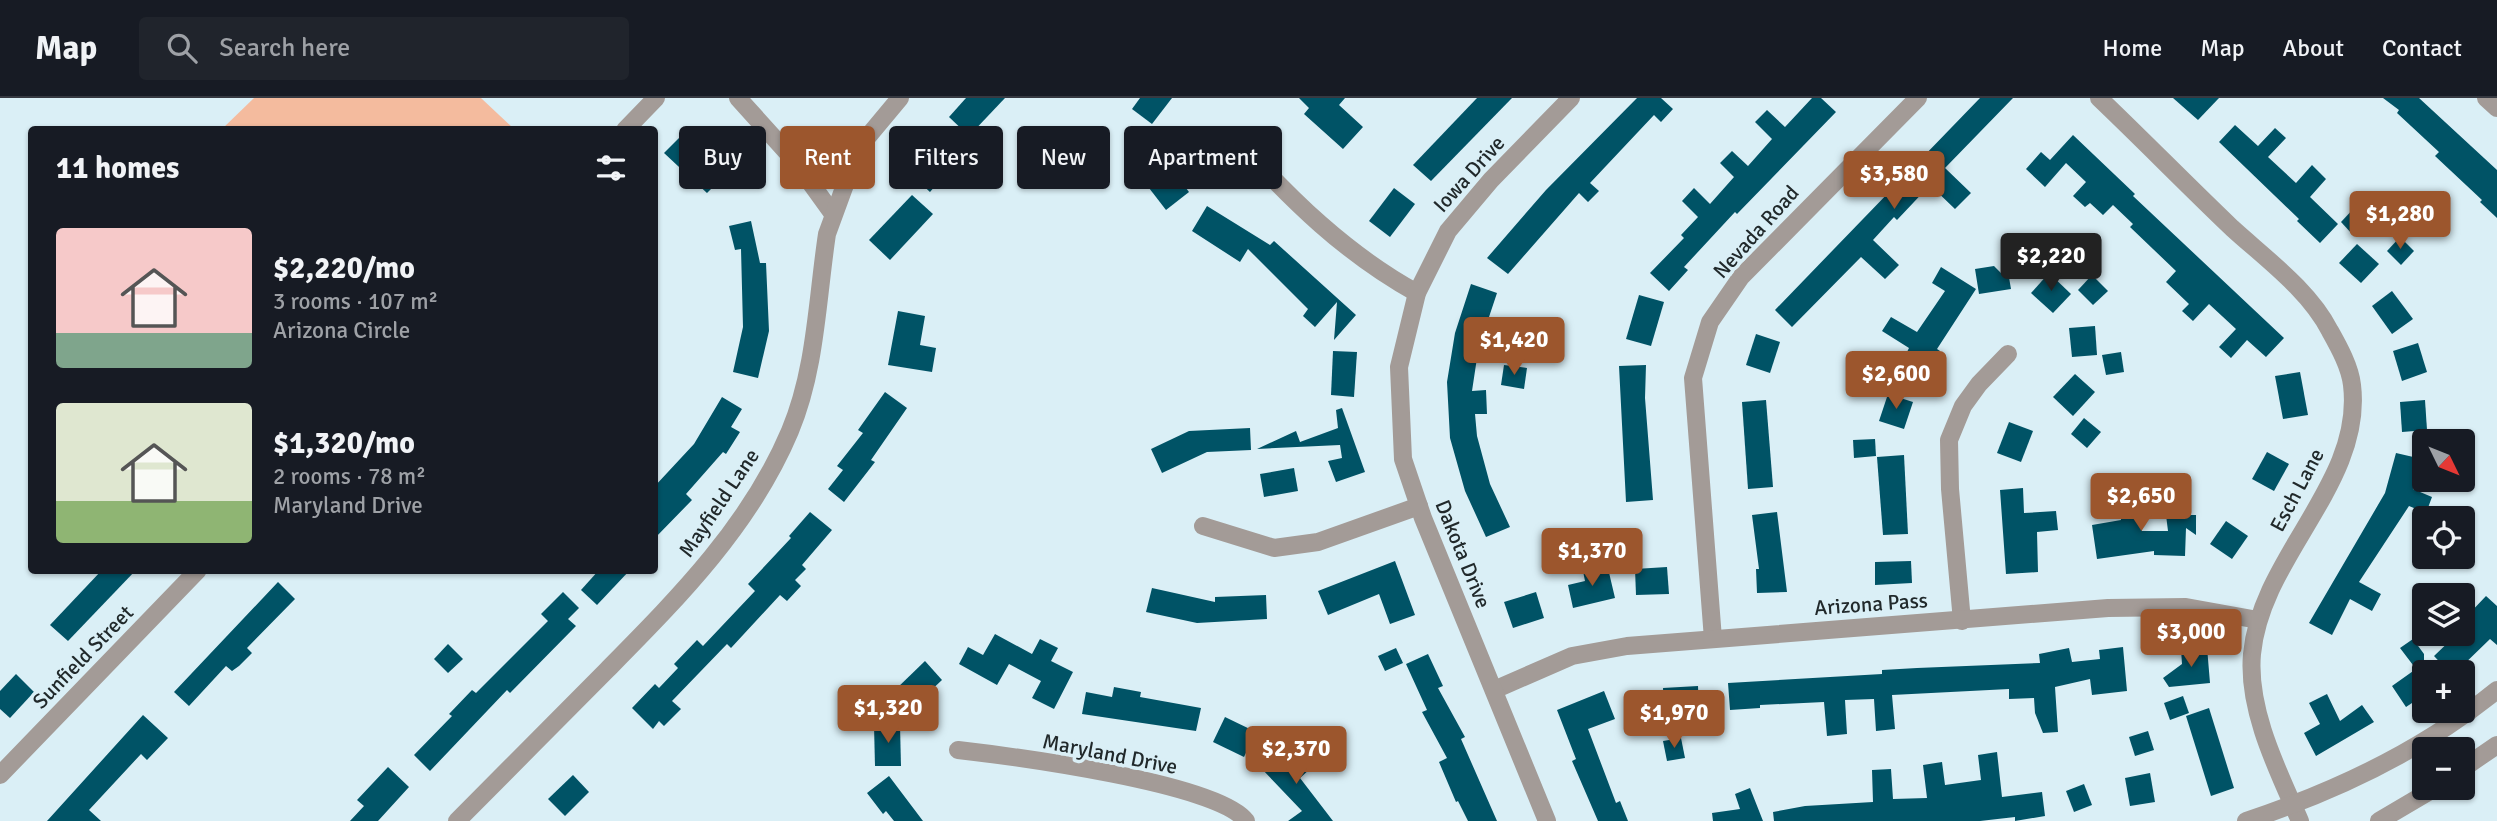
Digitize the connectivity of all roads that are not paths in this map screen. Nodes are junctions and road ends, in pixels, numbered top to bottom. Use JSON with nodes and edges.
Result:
{"nodes":[{"id":1,"x":656,"y":98,"type":"edge"},
{"id":2,"x":738,"y":98,"type":"edge"},
{"id":3,"x":900,"y":98,"type":"edge"},
{"id":4,"x":1571,"y":98,"type":"edge"},
{"id":5,"x":1918,"y":98,"type":"edge"},
{"id":6,"x":2099,"y":98,"type":"edge"},
{"id":7,"x":2486,"y":98,"type":"edge"},
{"id":8,"x":2497,"y":108,"type":"edge"},
{"id":9,"x":629,"y":126,"type":"edge"},
{"id":10,"x":1282,"y":189,"type":"edge"},
{"id":11,"x":833,"y":214,"type":"junction"},
{"id":12,"x":1417,"y":293,"type":"junction"},
{"id":13,"x":2008,"y":355,"type":"dead end"},
{"id":14,"x":1419,"y":506,"type":"junction"},
{"id":15,"x":1203,"y":526,"type":"dead end"},
{"id":16,"x":194,"y":574,"type":"edge"},
{"id":17,"x":2258,"y":620,"type":"junction"},
{"id":18,"x":1962,"y":621,"type":"junction"},
{"id":19,"x":1713,"y":639,"type":"junction"},
{"id":20,"x":1494,"y":690,"type":"junction"},
{"id":21,"x":2497,"y":690,"type":"edge"},
{"id":22,"x":2497,"y":745,"type":"edge"},
{"id":23,"x":957,"y":750,"type":"dead end"},
{"id":24,"x":2475,"y":760,"type":"edge"},
{"id":25,"x":0,"y":775,"type":"edge"},
{"id":26,"x":2415,"y":800,"type":"edge"},
{"id":27,"x":2296,"y":813,"type":"edge"},
{"id":28,"x":457,"y":821,"type":"edge"},
{"id":29,"x":1246,"y":821,"type":"edge"},
{"id":30,"x":1546,"y":821,"type":"edge"},
{"id":31,"x":2246,"y":821,"type":"edge"},
{"id":32,"x":2379,"y":821,"type":"edge"}],
"edges":[{"from":1,"to":9,"type":"street"},
{"from":2,"to":11,"type":"street"},
{"from":3,"to":11,"type":"street","name":"Mayfield Lane"},
{"from":4,"to":12,"type":"street","name":"Iowa Drive"},
{"from":5,"to":19,"type":"street","name":"Nevada Road"},
{"from":6,"to":17,"type":"street","name":"Esch Lane"},
{"from":7,"to":8,"type":"street"},
{"from":10,"to":12,"type":"street"},
{"from":11,"to":28,"type":"street","name":"Mayfield Lane"},
{"from":12,"to":14,"type":"street","name":"Dakota Drive"},
{"from":13,"to":18,"type":"street"},
{"from":14,"to":15,"type":"street"},
{"from":14,"to":20,"type":"street","name":"Dakota Drive"},
{"from":16,"to":25,"type":"street","name":"Sunfield Street"},
{"from":17,"to":18,"type":"street","name":"Arizona Pass"},
{"from":17,"to":27,"type":"street","name":"Esch Lane"},
{"from":18,"to":19,"type":"street","name":"Arizona Pass"},
{"from":19,"to":20,"type":"street","name":"Arizona Pass"},
{"from":20,"to":30,"type":"street","name":"Dakota Drive"},
{"from":21,"to":27,"type":"street"},
{"from":22,"to":24,"type":"street"},
{"from":23,"to":29,"type":"street","name":"Maryland Drive"},
{"from":26,"to":32,"type":"street"},
{"from":27,"to":31,"type":"street"}]}
